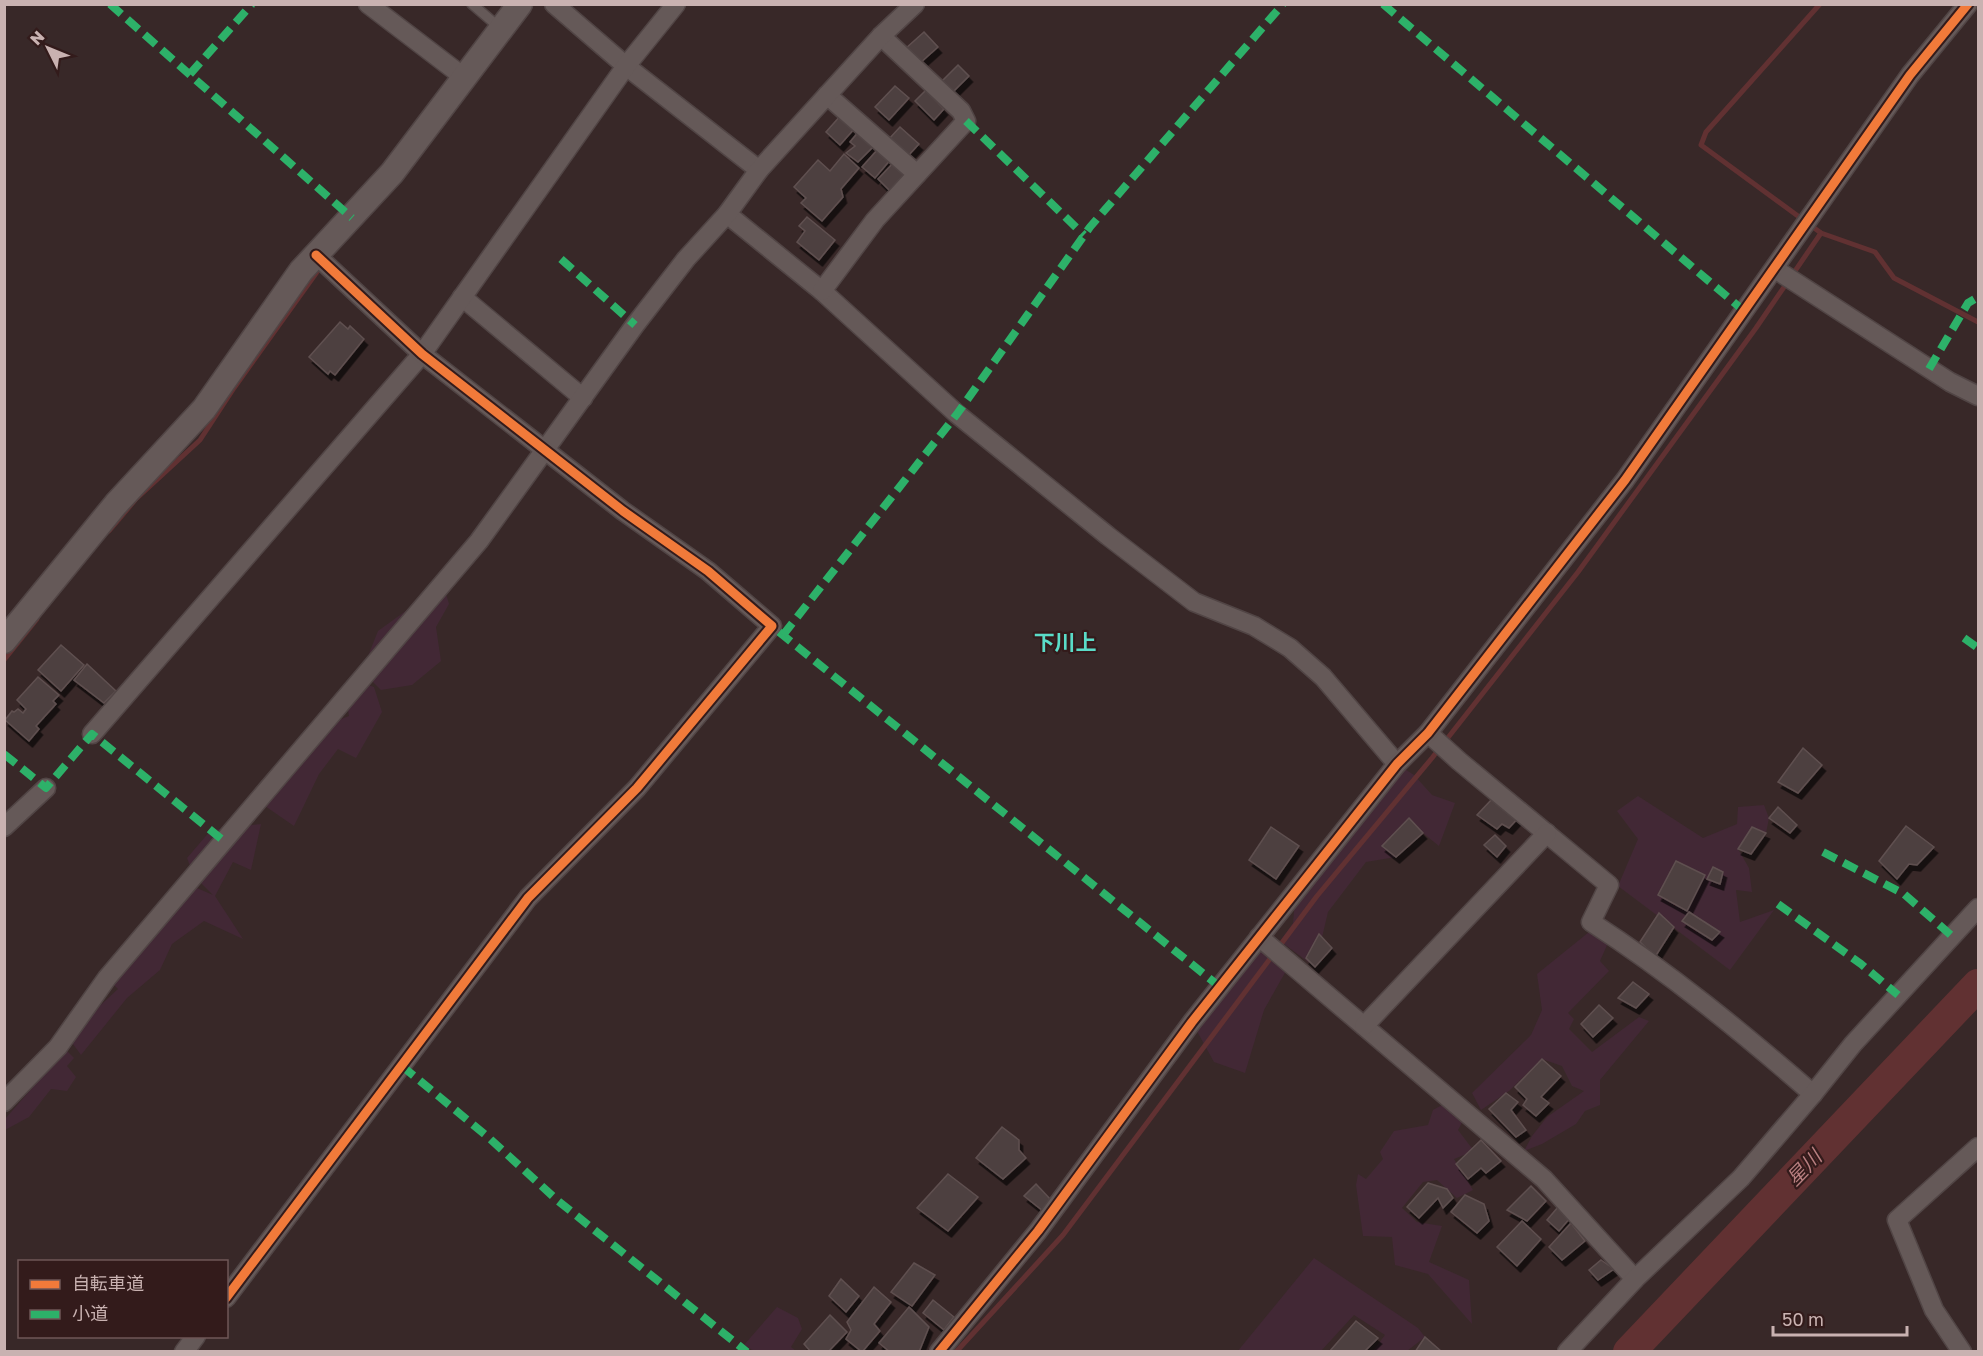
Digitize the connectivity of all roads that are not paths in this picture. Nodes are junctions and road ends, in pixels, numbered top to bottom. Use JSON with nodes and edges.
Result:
{"nodes":[{"id":1,"x":368,"y":4,"type":"edge"},
{"id":2,"x":472,"y":4,"type":"edge"},
{"id":3,"x":520,"y":4,"type":"edge"},
{"id":4,"x":554,"y":4,"type":"edge"},
{"id":5,"x":676,"y":4,"type":"edge"},
{"id":6,"x":915,"y":4,"type":"edge"},
{"id":7,"x":1968,"y":4,"type":"edge"},
{"id":8,"x":501,"y":28,"type":"junction"},
{"id":9,"x":881,"y":36,"type":"junction"},
{"id":10,"x":626,"y":66,"type":"junction"},
{"id":11,"x":465,"y":78,"type":"junction"},
{"id":12,"x":827,"y":95,"type":"junction"},
{"id":13,"x":759,"y":170,"type":"junction"},
{"id":14,"x":917,"y":174,"type":"junction"},
{"id":15,"x":726,"y":214,"type":"junction"},
{"id":16,"x":316,"y":255,"type":"junction"},
{"id":17,"x":1775,"y":269,"type":"junction"},
{"id":18,"x":822,"y":291,"type":"junction"},
{"id":19,"x":462,"y":297,"type":"junction"},
{"id":20,"x":422,"y":354,"type":"junction"},
{"id":21,"x":1978,"y":396,"type":"edge"},
{"id":22,"x":583,"y":398,"type":"junction"},
{"id":23,"x":545,"y":449,"type":"junction"},
{"id":24,"x":4,"y":641,"type":"edge"},
{"id":25,"x":1428,"y":733,"type":"junction"},
{"id":26,"x":92,"y":734,"type":"dead end"},
{"id":27,"x":1397,"y":764,"type":"junction"},
{"id":28,"x":46,"y":788,"type":"dead end"},
{"id":29,"x":4,"y":827,"type":"edge"},
{"id":30,"x":1547,"y":833,"type":"junction"},
{"id":31,"x":1978,"y":908,"type":"edge"},
{"id":32,"x":1259,"y":937,"type":"junction"},
{"id":33,"x":1364,"y":1026,"type":"junction"},
{"id":34,"x":1813,"y":1094,"type":"junction"},
{"id":35,"x":4,"y":1102,"type":"edge"},
{"id":36,"x":1978,"y":1148,"type":"edge"},
{"id":37,"x":1635,"y":1280,"type":"junction"},
{"id":38,"x":228,"y":1295,"type":"edge"},
{"id":39,"x":194,"y":1338,"type":"edge"},
{"id":40,"x":184,"y":1352,"type":"edge"},
{"id":41,"x":939,"y":1352,"type":"edge"},
{"id":42,"x":1567,"y":1352,"type":"edge"},
{"id":43,"x":1962,"y":1352,"type":"edge"}],
"edges":[{"from":1,"to":11,"type":"street"},
{"from":2,"to":8,"type":"lane"},
{"from":3,"to":8,"type":"street"},
{"from":4,"to":10,"type":"street"},
{"from":5,"to":10,"type":"street"},
{"from":6,"to":9,"type":"street"},
{"from":7,"to":17,"type":"street"},
{"from":8,"to":11,"type":"street"},
{"from":9,"to":12,"type":"street"},
{"from":9,"to":14,"type":"street"},
{"from":10,"to":13,"type":"street"},
{"from":10,"to":19,"type":"street"},
{"from":11,"to":16,"type":"street"},
{"from":12,"to":13,"type":"street"},
{"from":12,"to":14,"type":"street"},
{"from":13,"to":15,"type":"street"},
{"from":14,"to":18,"type":"street"},
{"from":15,"to":18,"type":"street"},
{"from":15,"to":22,"type":"street"},
{"from":16,"to":20,"type":"street"},
{"from":16,"to":24,"type":"street"},
{"from":17,"to":21,"type":"street"},
{"from":17,"to":25,"type":"street"},
{"from":18,"to":27,"type":"street"},
{"from":19,"to":20,"type":"street"},
{"from":19,"to":22,"type":"street"},
{"from":20,"to":23,"type":"street"},
{"from":20,"to":26,"type":"street"},
{"from":22,"to":23,"type":"street"},
{"from":23,"to":35,"type":"street"},
{"from":23,"to":38,"type":"street"},
{"from":25,"to":27,"type":"street"},
{"from":25,"to":30,"type":"street"},
{"from":27,"to":32,"type":"street"},
{"from":28,"to":29,"type":"street"},
{"from":30,"to":33,"type":"street"},
{"from":30,"to":34,"type":"street"},
{"from":31,"to":34,"type":"street"},
{"from":32,"to":33,"type":"street"},
{"from":32,"to":41,"type":"street"},
{"from":33,"to":37,"type":"street"},
{"from":34,"to":37,"type":"street"},
{"from":36,"to":43,"type":"street"},
{"from":37,"to":42,"type":"street"},
{"from":39,"to":40,"type":"street"}]}
